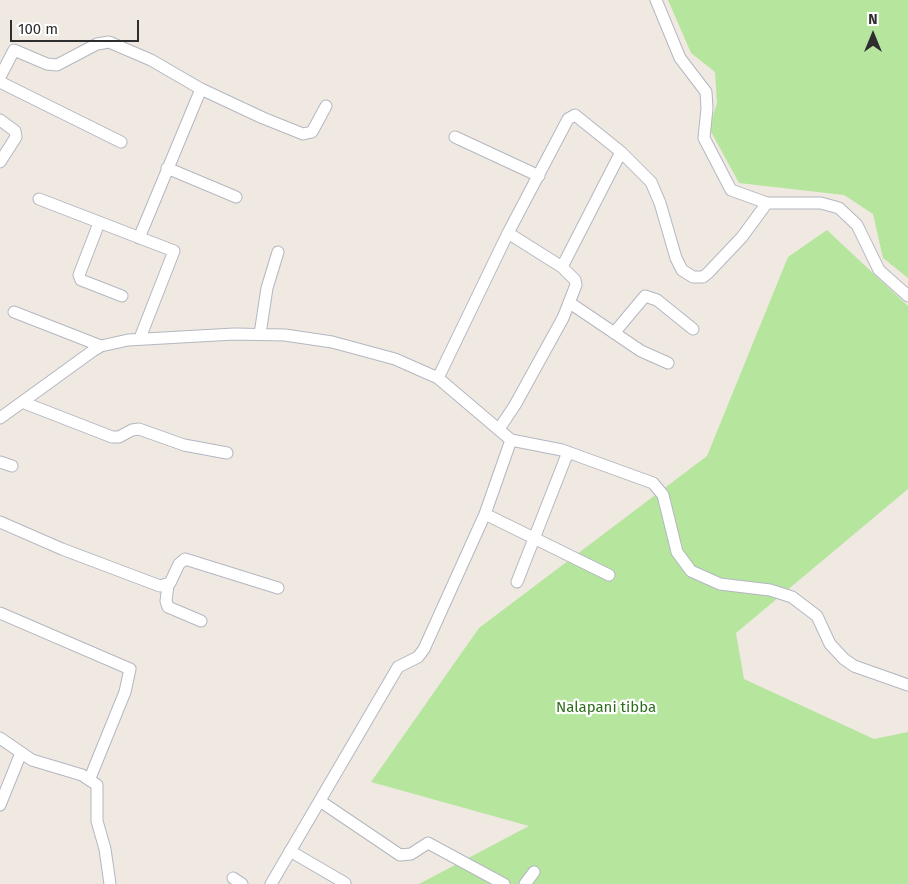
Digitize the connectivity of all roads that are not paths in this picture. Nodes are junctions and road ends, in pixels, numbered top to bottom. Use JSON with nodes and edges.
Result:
{"nodes":[{"id":1,"x":656,"y":0,"type":"edge"},
{"id":2,"x":0,"y":78,"type":"edge"},
{"id":3,"x":0,"y":82,"type":"edge"},
{"id":4,"x":201,"y":89,"type":"junction"},
{"id":5,"x":326,"y":106,"type":"dead end"},
{"id":6,"x":0,"y":120,"type":"edge"},
{"id":7,"x":455,"y":137,"type":"dead end"},
{"id":8,"x":121,"y":142,"type":"dead end"},
{"id":9,"x":621,"y":152,"type":"junction"},
{"id":10,"x":0,"y":162,"type":"edge"},
{"id":11,"x":168,"y":168,"type":"junction"},
{"id":12,"x":539,"y":176,"type":"junction"},
{"id":13,"x":236,"y":197,"type":"dead end"},
{"id":14,"x":39,"y":199,"type":"dead end"},
{"id":15,"x":766,"y":203,"type":"junction"},
{"id":16,"x":99,"y":223,"type":"junction"},
{"id":17,"x":508,"y":233,"type":"junction"},
{"id":18,"x":139,"y":238,"type":"junction"},
{"id":19,"x":278,"y":252,"type":"dead end"},
{"id":20,"x":562,"y":267,"type":"junction"},
{"id":21,"x":122,"y":296,"type":"dead end"},
{"id":22,"x":908,"y":296,"type":"edge"},
{"id":23,"x":570,"y":302,"type":"junction"},
{"id":24,"x":14,"y":312,"type":"dead end"},
{"id":25,"x":693,"y":330,"type":"dead end"},
{"id":26,"x":614,"y":333,"type":"junction"},
{"id":27,"x":260,"y":334,"type":"junction"},
{"id":28,"x":140,"y":338,"type":"junction"},
{"id":29,"x":102,"y":346,"type":"junction"},
{"id":30,"x":668,"y":364,"type":"dead end"},
{"id":31,"x":438,"y":378,"type":"junction"},
{"id":32,"x":22,"y":402,"type":"junction"},
{"id":33,"x":0,"y":418,"type":"edge"},
{"id":34,"x":498,"y":429,"type":"junction"},
{"id":35,"x":511,"y":440,"type":"junction"},
{"id":36,"x":568,"y":452,"type":"junction"},
{"id":37,"x":227,"y":453,"type":"dead end"},
{"id":38,"x":0,"y":462,"type":"edge"},
{"id":39,"x":12,"y":466,"type":"dead end"},
{"id":40,"x":485,"y":514,"type":"junction"},
{"id":41,"x":0,"y":522,"type":"edge"},
{"id":42,"x":534,"y":538,"type":"junction"},
{"id":43,"x":608,"y":575,"type":"dead end"},
{"id":44,"x":517,"y":582,"type":"dead end"},
{"id":45,"x":168,"y":585,"type":"junction"},
{"id":46,"x":278,"y":588,"type":"dead end"},
{"id":47,"x":0,"y":612,"type":"edge"},
{"id":48,"x":201,"y":621,"type":"dead end"},
{"id":49,"x":908,"y":685,"type":"edge"},
{"id":50,"x":0,"y":738,"type":"edge"},
{"id":51,"x":21,"y":753,"type":"junction"},
{"id":52,"x":90,"y":778,"type":"junction"},
{"id":53,"x":320,"y":801,"type":"junction"},
{"id":54,"x":0,"y":805,"type":"edge"},
{"id":55,"x":290,"y":851,"type":"junction"},
{"id":56,"x":534,"y":872,"type":"dead end"},
{"id":57,"x":346,"y":883,"type":"edge"},
{"id":58,"x":110,"y":884,"type":"edge"},
{"id":59,"x":271,"y":884,"type":"edge"},
{"id":60,"x":504,"y":884,"type":"edge"},
{"id":61,"x":525,"y":884,"type":"edge"}],
"edges":[{"from":1,"to":15,"type":"street"},
{"from":2,"to":4,"type":"street"},
{"from":3,"to":8,"type":"street"},
{"from":4,"to":5,"type":"street"},
{"from":4,"to":11,"type":"street"},
{"from":6,"to":10,"type":"street"},
{"from":7,"to":12,"type":"street"},
{"from":9,"to":12,"type":"street"},
{"from":9,"to":15,"type":"street"},
{"from":9,"to":20,"type":"street"},
{"from":11,"to":13,"type":"street"},
{"from":11,"to":18,"type":"street"},
{"from":12,"to":17,"type":"street"},
{"from":14,"to":16,"type":"street"},
{"from":15,"to":22,"type":"street"},
{"from":16,"to":18,"type":"street"},
{"from":16,"to":21,"type":"street"},
{"from":17,"to":20,"type":"street"},
{"from":17,"to":31,"type":"street"},
{"from":18,"to":28,"type":"street"},
{"from":19,"to":27,"type":"street"},
{"from":20,"to":23,"type":"street"},
{"from":23,"to":26,"type":"street"},
{"from":23,"to":34,"type":"street"},
{"from":24,"to":29,"type":"street"},
{"from":25,"to":26,"type":"street"},
{"from":26,"to":30,"type":"street"},
{"from":27,"to":28,"type":"street"},
{"from":27,"to":31,"type":"street"},
{"from":28,"to":29,"type":"street"},
{"from":29,"to":32,"type":"street"},
{"from":31,"to":34,"type":"street"},
{"from":32,"to":33,"type":"street"},
{"from":32,"to":37,"type":"street"},
{"from":34,"to":35,"type":"street"},
{"from":35,"to":36,"type":"street"},
{"from":35,"to":40,"type":"street"},
{"from":36,"to":42,"type":"street"},
{"from":36,"to":49,"type":"street"},
{"from":38,"to":39,"type":"street"},
{"from":40,"to":42,"type":"street"},
{"from":40,"to":53,"type":"street"},
{"from":41,"to":45,"type":"street"},
{"from":42,"to":43,"type":"street"},
{"from":42,"to":44,"type":"street"},
{"from":45,"to":46,"type":"street"},
{"from":45,"to":48,"type":"street"},
{"from":47,"to":52,"type":"street"},
{"from":50,"to":51,"type":"street"},
{"from":51,"to":52,"type":"street"},
{"from":51,"to":54,"type":"street"},
{"from":52,"to":58,"type":"street"},
{"from":53,"to":55,"type":"street"},
{"from":53,"to":60,"type":"street"},
{"from":55,"to":57,"type":"street"},
{"from":55,"to":59,"type":"street"},
{"from":56,"to":61,"type":"street"}]}
